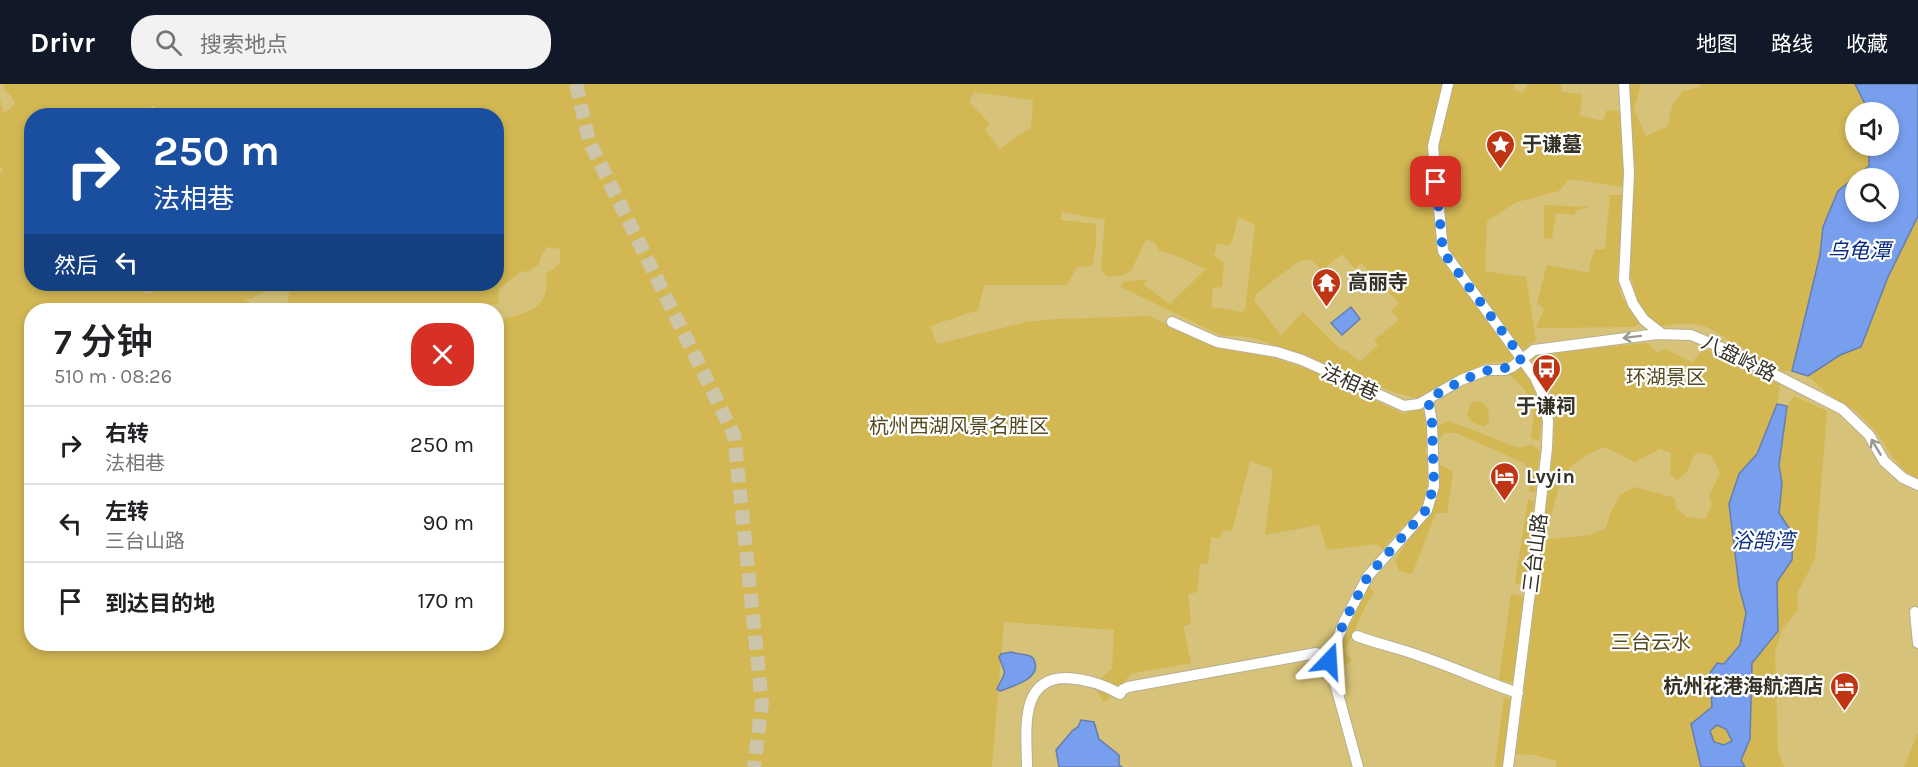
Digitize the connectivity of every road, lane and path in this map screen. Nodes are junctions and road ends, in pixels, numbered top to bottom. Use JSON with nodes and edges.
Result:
{"nodes":[{"id":1,"x":1448,"y":84,"type":"edge"},
{"id":2,"x":1624,"y":84,"type":"edge"},
{"id":3,"x":1172,"y":322,"type":"dead end"},
{"id":4,"x":1662,"y":334,"type":"junction"},
{"id":5,"x":1522,"y":358,"type":"junction"},
{"id":6,"x":1428,"y":399,"type":"junction"},
{"id":7,"x":1918,"y":485,"type":"edge"},
{"id":8,"x":1915,"y":612,"type":"dead end"},
{"id":9,"x":1357,"y":636,"type":"dead end"},
{"id":10,"x":1918,"y":643,"type":"edge"},
{"id":11,"x":1330,"y":657,"type":"junction"},
{"id":12,"x":1518,"y":693,"type":"junction"},
{"id":13,"x":1027,"y":767,"type":"edge"},
{"id":14,"x":1358,"y":767,"type":"edge"},
{"id":15,"x":1508,"y":767,"type":"edge"}],
"edges":[{"from":1,"to":5,"type":"street","name":"三台山路"},
{"from":2,"to":4,"type":"street"},
{"from":3,"to":6,"type":"street","name":"法相巷"},
{"from":4,"to":5,"type":"street","name":"八盘岭路","one_way":true},
{"from":7,"to":4,"type":"street","name":"八盘岭路","one_way":true},
{"from":5,"to":6,"type":"street","name":"法相巷"},
{"from":5,"to":12,"type":"street","name":"三台山路"},
{"from":6,"to":11,"type":"street"},
{"from":8,"to":10,"type":"street"},
{"from":9,"to":12,"type":"street"},
{"from":11,"to":13,"type":"street"},
{"from":11,"to":14,"type":"street"},
{"from":12,"to":15,"type":"street","name":"三台山路"}]}
